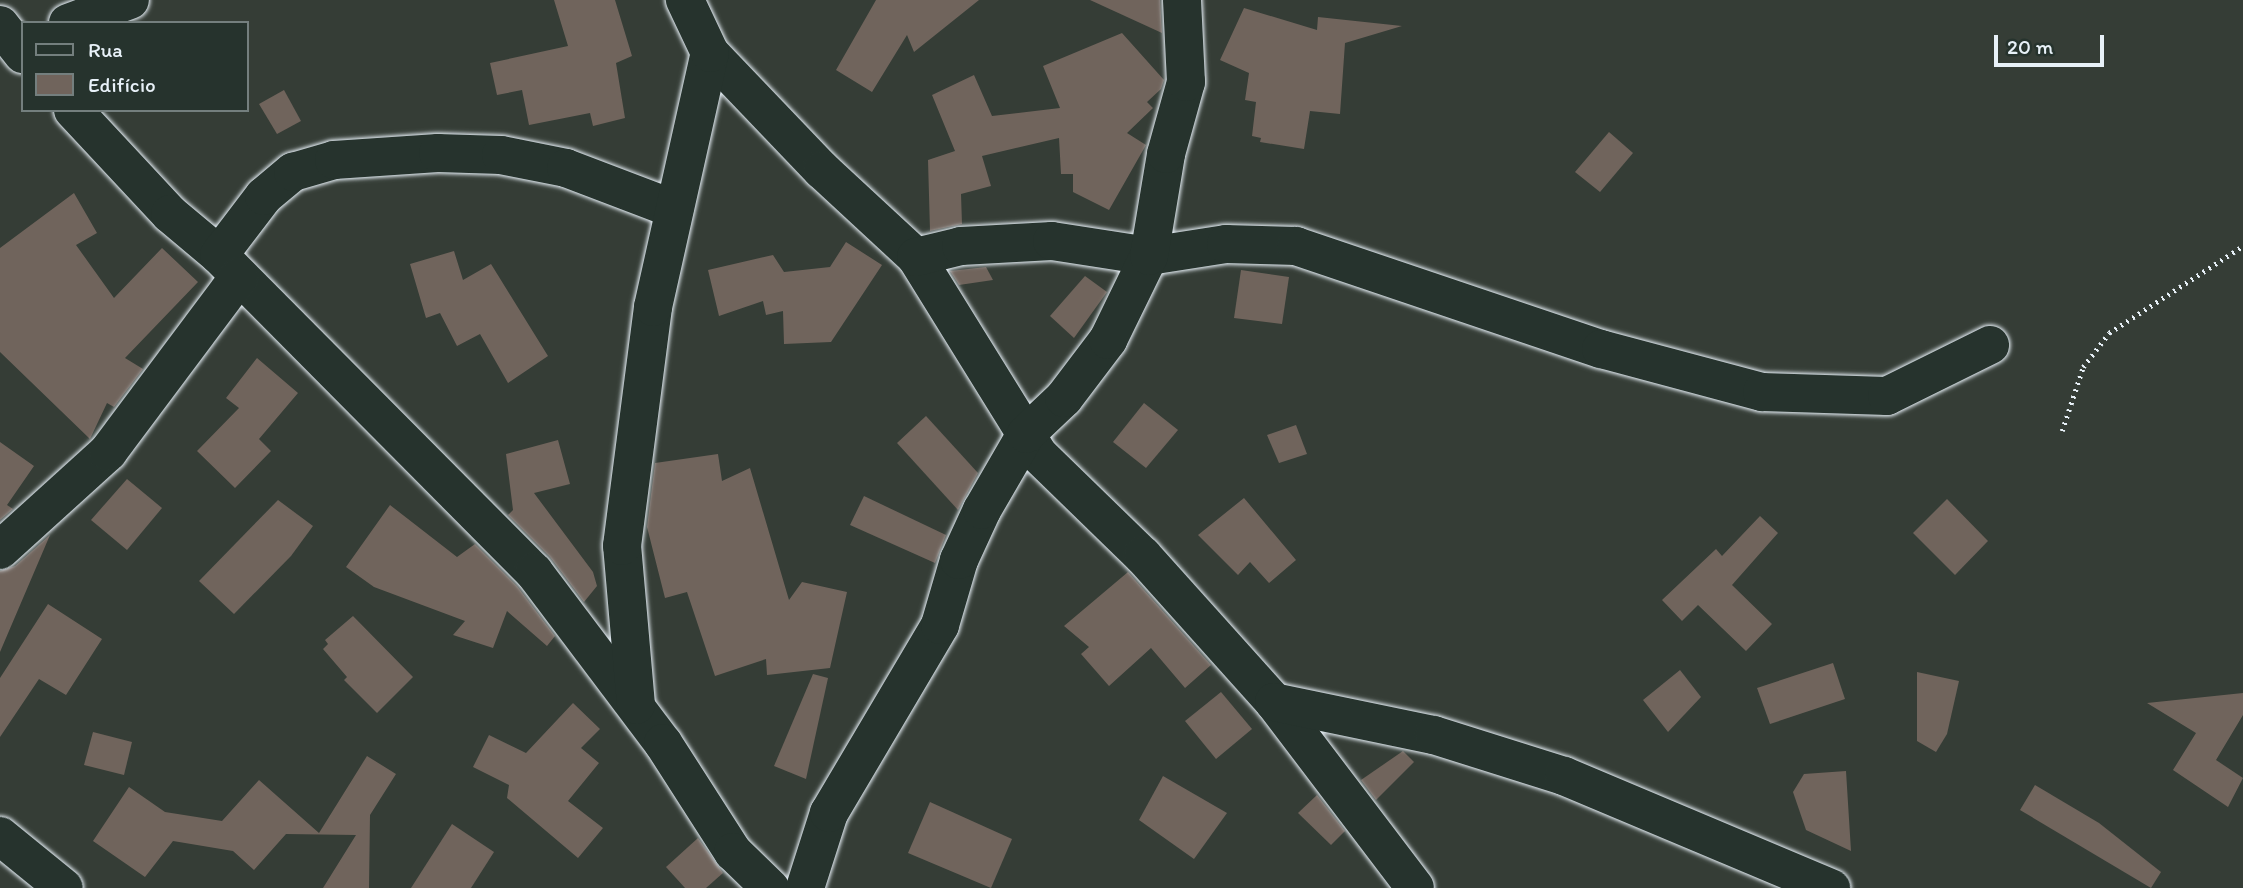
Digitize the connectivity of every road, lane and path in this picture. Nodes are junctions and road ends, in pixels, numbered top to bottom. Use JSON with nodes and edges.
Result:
{"nodes":[{"id":1,"x":130,"y":0,"type":"edge"},
{"id":2,"x":685,"y":0,"type":"edge"},
{"id":3,"x":1182,"y":0,"type":"edge"},
{"id":4,"x":73,"y":21,"type":"edge"},
{"id":5,"x":710,"y":54,"type":"junction"},
{"id":6,"x":75,"y":112,"type":"edge"},
{"id":7,"x":674,"y":209,"type":"junction"},
{"id":8,"x":2243,"y":246,"type":"edge"},
{"id":9,"x":1149,"y":256,"type":"junction"},
{"id":10,"x":916,"y":257,"type":"junction"},
{"id":11,"x":229,"y":266,"type":"junction"},
{"id":12,"x":1990,"y":345,"type":"dead end"},
{"id":13,"x":2062,"y":430,"type":"dead end"},
{"id":14,"x":1026,"y":434,"type":"junction"},
{"id":15,"x":0,"y":550,"type":"edge"},
{"id":16,"x":1273,"y":702,"type":"junction"},
{"id":17,"x":636,"y":705,"type":"junction"},
{"id":18,"x":0,"y":835,"type":"edge"},
{"id":19,"x":774,"y":884,"type":"edge"},
{"id":20,"x":64,"y":888,"type":"edge"},
{"id":21,"x":805,"y":888,"type":"edge"},
{"id":22,"x":1415,"y":888,"type":"edge"},
{"id":23,"x":1831,"y":888,"type":"edge"}],
"edges":[{"from":1,"to":4,"type":"street"},
{"from":2,"to":5,"type":"street"},
{"from":3,"to":9,"type":"street"},
{"from":5,"to":7,"type":"street"},
{"from":5,"to":10,"type":"street"},
{"from":6,"to":11,"type":"street"},
{"from":7,"to":11,"type":"street"},
{"from":7,"to":17,"type":"street"},
{"from":8,"to":13,"type":"path"},
{"from":9,"to":10,"type":"street"},
{"from":9,"to":12,"type":"street"},
{"from":9,"to":14,"type":"street"},
{"from":10,"to":14,"type":"street"},
{"from":11,"to":15,"type":"street"},
{"from":11,"to":17,"type":"street"},
{"from":14,"to":16,"type":"street"},
{"from":14,"to":21,"type":"street"},
{"from":16,"to":22,"type":"street"},
{"from":16,"to":23,"type":"street"},
{"from":17,"to":19,"type":"street"},
{"from":18,"to":20,"type":"street"}]}
